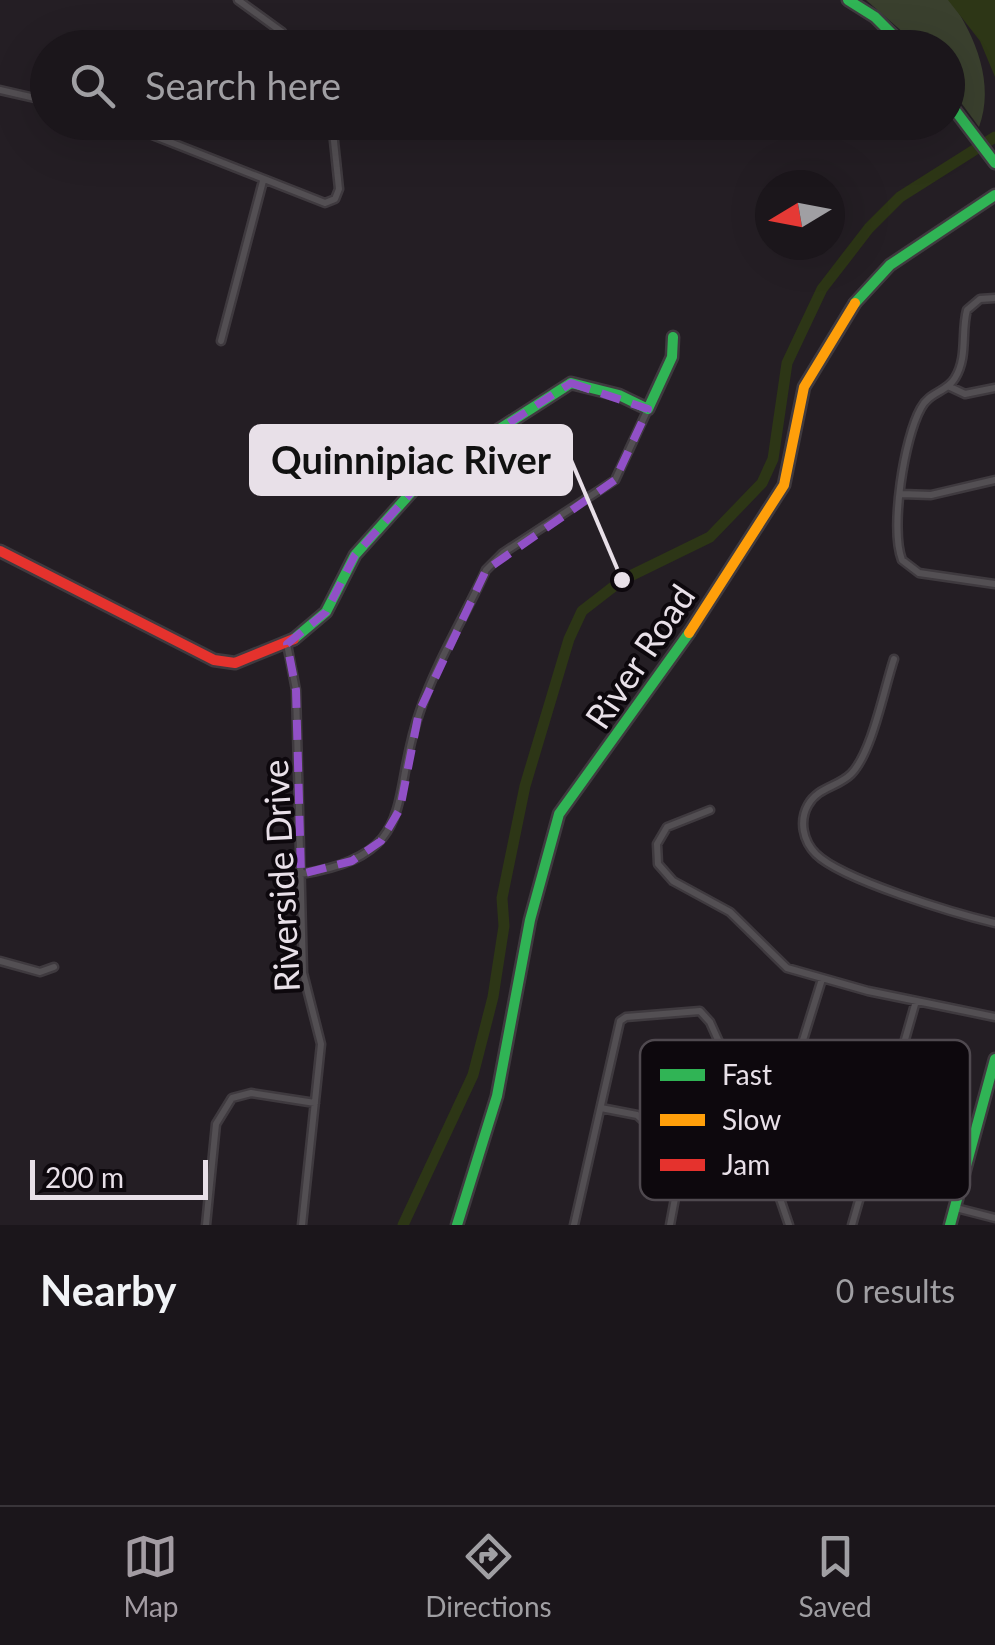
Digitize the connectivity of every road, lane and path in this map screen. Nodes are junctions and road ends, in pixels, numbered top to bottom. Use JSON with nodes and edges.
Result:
{"nodes":[{"id":1,"x":238,"y":0,"type":"edge"},
{"id":2,"x":848,"y":0,"type":"edge"},
{"id":3,"x":279,"y":30,"type":"edge"},
{"id":4,"x":888,"y":30,"type":"edge"},
{"id":5,"x":0,"y":90,"type":"edge"},
{"id":6,"x":30,"y":97,"type":"edge"},
{"id":7,"x":965,"y":124,"type":"edge"},
{"id":8,"x":163,"y":140,"type":"edge"},
{"id":9,"x":334,"y":140,"type":"edge"},
{"id":10,"x":995,"y":163,"type":"edge"},
{"id":11,"x":263,"y":181,"type":"junction"},
{"id":12,"x":995,"y":195,"type":"edge"},
{"id":13,"x":995,"y":298,"type":"edge"},
{"id":14,"x":672,"y":337,"type":"dead end"},
{"id":15,"x":222,"y":341,"type":"dead end"},
{"id":16,"x":948,"y":386,"type":"junction"},
{"id":17,"x":995,"y":388,"type":"edge"},
{"id":18,"x":648,"y":409,"type":"junction"},
{"id":19,"x":995,"y":480,"type":"edge"},
{"id":20,"x":901,"y":494,"type":"junction"},
{"id":21,"x":0,"y":551,"type":"edge"},
{"id":22,"x":995,"y":584,"type":"edge"},
{"id":23,"x":286,"y":644,"type":"junction"},
{"id":24,"x":894,"y":659,"type":"dead end"},
{"id":25,"x":710,"y":810,"type":"dead end"},
{"id":26,"x":301,"y":874,"type":"junction"},
{"id":27,"x":995,"y":923,"type":"edge"},
{"id":28,"x":0,"y":960,"type":"edge"},
{"id":29,"x":54,"y":967,"type":"dead end"},
{"id":30,"x":822,"y":979,"type":"junction"},
{"id":31,"x":916,"y":1001,"type":"junction"},
{"id":32,"x":995,"y":1018,"type":"edge"},
{"id":33,"x":718,"y":1040,"type":"edge"},
{"id":34,"x":804,"y":1040,"type":"edge"},
{"id":35,"x":905,"y":1040,"type":"edge"},
{"id":36,"x":995,"y":1059,"type":"edge"},
{"id":37,"x":315,"y":1103,"type":"junction"},
{"id":38,"x":601,"y":1108,"type":"junction"},
{"id":39,"x":640,"y":1117,"type":"edge"},
{"id":40,"x":970,"y":1154,"type":"edge"},
{"id":41,"x":676,"y":1200,"type":"edge"},
{"id":42,"x":781,"y":1200,"type":"edge"},
{"id":43,"x":859,"y":1200,"type":"edge"},
{"id":44,"x":958,"y":1200,"type":"edge"},
{"id":45,"x":956,"y":1208,"type":"junction"},
{"id":46,"x":995,"y":1218,"type":"edge"},
{"id":47,"x":206,"y":1225,"type":"edge"},
{"id":48,"x":302,"y":1225,"type":"edge"},
{"id":49,"x":457,"y":1225,"type":"edge"},
{"id":50,"x":574,"y":1225,"type":"edge"},
{"id":51,"x":670,"y":1225,"type":"edge"},
{"id":52,"x":790,"y":1225,"type":"edge"},
{"id":53,"x":852,"y":1225,"type":"edge"},
{"id":54,"x":950,"y":1225,"type":"edge"}],
"edges":[{"from":1,"to":3,"type":"street"},
{"from":2,"to":4,"type":"main road"},
{"from":5,"to":6,"type":"street"},
{"from":7,"to":10,"type":"main road"},
{"from":8,"to":11,"type":"street"},
{"from":9,"to":11,"type":"street"},
{"from":11,"to":15,"type":"street"},
{"from":12,"to":49,"type":"main road","name":"River Road"},
{"from":13,"to":16,"type":"street"},
{"from":14,"to":18,"type":"main road"},
{"from":16,"to":17,"type":"street"},
{"from":16,"to":20,"type":"street"},
{"from":18,"to":23,"type":"main road"},
{"from":18,"to":26,"type":"street"},
{"from":19,"to":20,"type":"street"},
{"from":20,"to":22,"type":"street"},
{"from":21,"to":23,"type":"main road"},
{"from":23,"to":26,"type":"street","name":"Riverside Drive"},
{"from":24,"to":27,"type":"street"},
{"from":25,"to":30,"type":"street"},
{"from":26,"to":37,"type":"street","name":"Riverside Drive"},
{"from":28,"to":29,"type":"street"},
{"from":30,"to":31,"type":"street"},
{"from":30,"to":34,"type":"street"},
{"from":31,"to":32,"type":"street"},
{"from":31,"to":35,"type":"street"},
{"from":33,"to":38,"type":"street"},
{"from":36,"to":40,"type":"main road"},
{"from":37,"to":47,"type":"street"},
{"from":37,"to":48,"type":"street","name":"Riverside Drive"},
{"from":38,"to":39,"type":"street"},
{"from":38,"to":50,"type":"street"},
{"from":41,"to":51,"type":"street"},
{"from":42,"to":52,"type":"street"},
{"from":43,"to":53,"type":"street"},
{"from":44,"to":45,"type":"main road"},
{"from":45,"to":46,"type":"street"},
{"from":45,"to":54,"type":"main road"}]}
